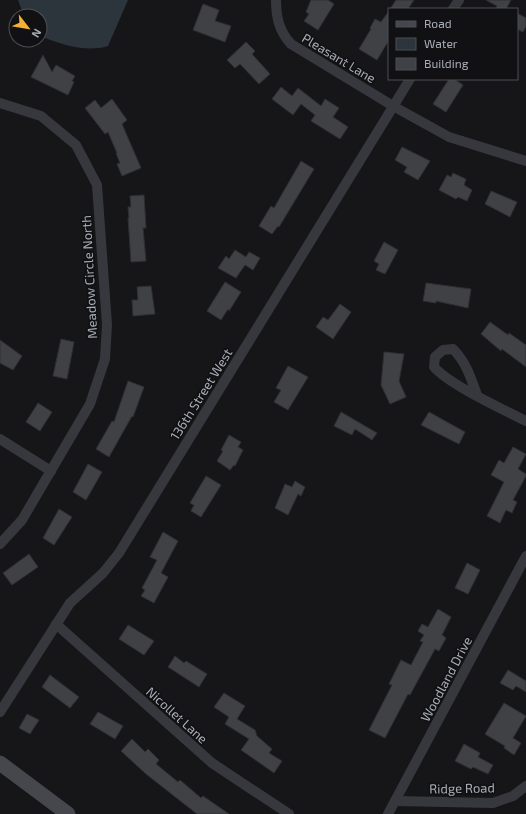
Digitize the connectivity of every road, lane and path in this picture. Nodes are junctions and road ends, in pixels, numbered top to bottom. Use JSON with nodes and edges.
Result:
{"nodes":[{"id":1,"x":276,"y":0,"type":"edge"},
{"id":2,"x":409,"y":80,"type":"edge"},
{"id":3,"x":0,"y":103,"type":"edge"},
{"id":4,"x":393,"y":106,"type":"junction"},
{"id":5,"x":526,"y":161,"type":"edge"},
{"id":6,"x":477,"y":395,"type":"junction"},
{"id":7,"x":526,"y":421,"type":"edge"},
{"id":8,"x":0,"y":439,"type":"edge"},
{"id":9,"x":51,"y":471,"type":"junction"},
{"id":10,"x":0,"y":544,"type":"edge"},
{"id":11,"x":526,"y":556,"type":"edge"},
{"id":12,"x":56,"y":624,"type":"junction"},
{"id":13,"x":0,"y":712,"type":"edge"},
{"id":14,"x":0,"y":763,"type":"edge"},
{"id":15,"x":526,"y":786,"type":"edge"},
{"id":16,"x":395,"y":801,"type":"junction"},
{"id":17,"x":62,"y":812,"type":"edge"},
{"id":18,"x":289,"y":814,"type":"edge"},
{"id":19,"x":388,"y":814,"type":"edge"}],
"edges":[{"from":1,"to":4,"type":"street","name":"Pleasant Lane"},
{"from":2,"to":4,"type":"street","name":"136th Street West"},
{"from":3,"to":9,"type":"street","name":"Meadow Circle North"},
{"from":4,"to":5,"type":"street","name":"Pleasant Lane"},
{"from":4,"to":12,"type":"street","name":"136th Street West"},
{"from":6,"to":6,"type":"street"},
{"from":6,"to":7,"type":"street"},
{"from":8,"to":9,"type":"street"},
{"from":9,"to":10,"type":"street","name":"Meadow Circle North"},
{"from":11,"to":16,"type":"street","name":"Woodland Drive"},
{"from":12,"to":13,"type":"street","name":"136th Street West"},
{"from":12,"to":18,"type":"street","name":"Nicollet Lane"},
{"from":14,"to":17,"type":"main road"},
{"from":15,"to":16,"type":"street","name":"Ridge Road"},
{"from":16,"to":19,"type":"street","name":"Woodland Drive"}]}
